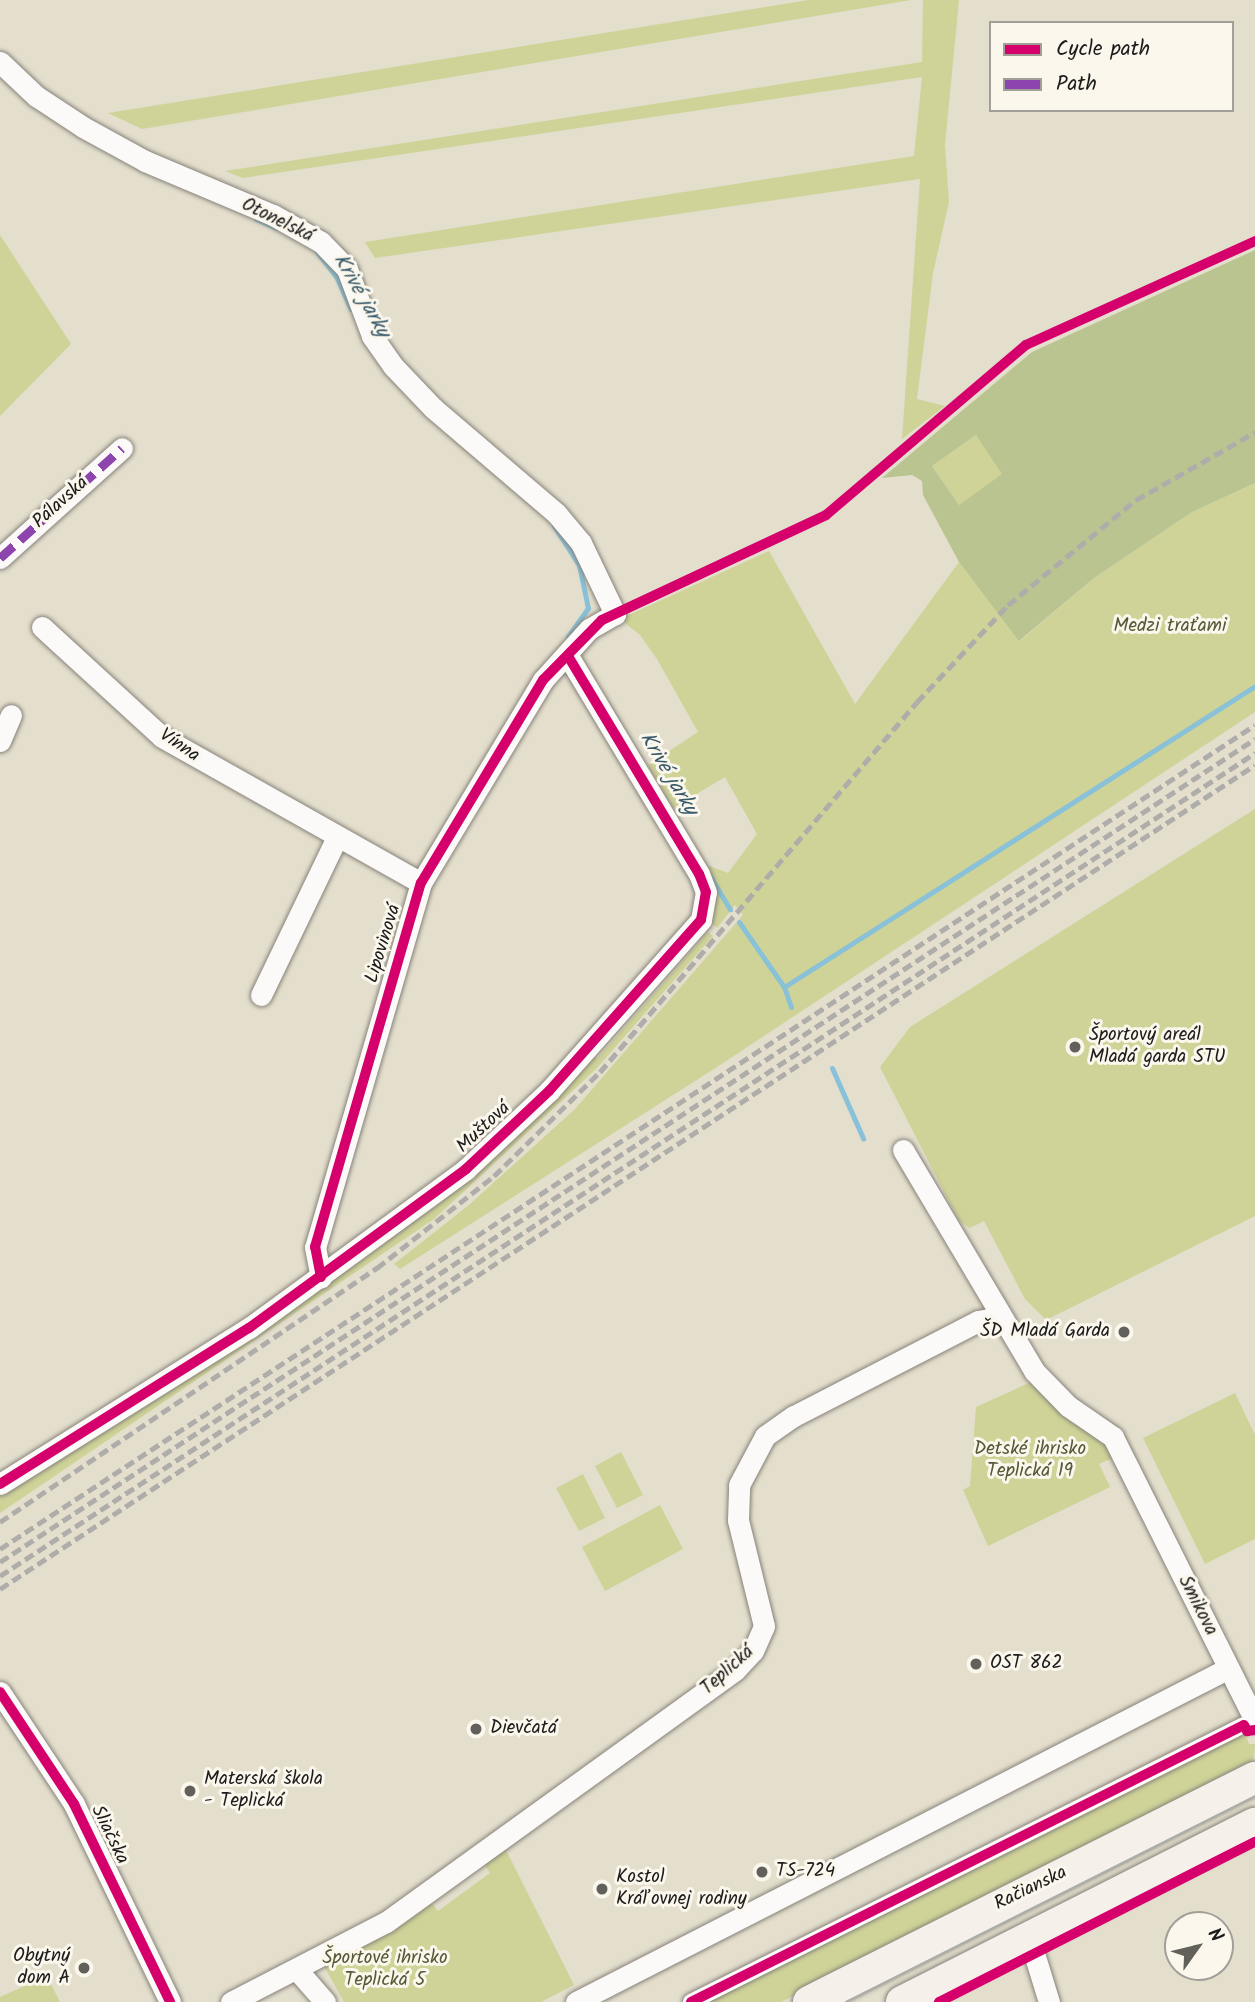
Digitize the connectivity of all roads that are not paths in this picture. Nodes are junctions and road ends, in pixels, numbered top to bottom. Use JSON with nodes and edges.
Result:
{"nodes":[{"id":1,"x":0,"y":62,"type":"edge"},
{"id":2,"x":122,"y":448,"type":"dead end"},
{"id":3,"x":0,"y":558,"type":"edge"},
{"id":4,"x":615,"y":614,"type":"joint"},
{"id":5,"x":42,"y":627,"type":"dead end"},
{"id":6,"x":568,"y":656,"type":"junction"},
{"id":7,"x":11,"y":715,"type":"dead end"},
{"id":8,"x":0,"y":741,"type":"edge"},
{"id":9,"x":337,"y":837,"type":"junction"},
{"id":10,"x":421,"y":883,"type":"junction"},
{"id":11,"x":261,"y":995,"type":"dead end"},
{"id":12,"x":903,"y":1150,"type":"dead end"},
{"id":13,"x":321,"y":1277,"type":"junction"},
{"id":14,"x":1000,"y":1317,"type":"junction"},
{"id":15,"x":0,"y":1484,"type":"edge"},
{"id":16,"x":1229,"y":1668,"type":"junction"},
{"id":17,"x":0,"y":1692,"type":"edge"},
{"id":18,"x":1250,"y":1723,"type":"edge"},
{"id":19,"x":1255,"y":1778,"type":"edge"},
{"id":20,"x":1255,"y":1824,"type":"edge"},
{"id":21,"x":1029,"y":1937,"type":"junction"},
{"id":22,"x":298,"y":1971,"type":"junction"},
{"id":23,"x":170,"y":2002,"type":"edge"},
{"id":24,"x":231,"y":2002,"type":"edge"},
{"id":25,"x":325,"y":2002,"type":"edge"},
{"id":26,"x":576,"y":2002,"type":"edge"},
{"id":27,"x":691,"y":2002,"type":"edge"},
{"id":28,"x":809,"y":2002,"type":"edge"},
{"id":29,"x":902,"y":2002,"type":"edge"},
{"id":30,"x":1049,"y":2002,"type":"edge"}],
"edges":[{"from":1,"to":4,"type":"street","name":"Otonelská"},
{"from":2,"to":3,"type":"street","name":"Pálavská"},
{"from":4,"to":6,"type":"street","name":"Lipovinová"},
{"from":5,"to":9,"type":"street","name":"Vínna"},
{"from":6,"to":10,"type":"street","name":"Lipovinová"},
{"from":6,"to":13,"type":"street","name":"Muštová"},
{"from":7,"to":8,"type":"street"},
{"from":9,"to":10,"type":"street","name":"Vínna"},
{"from":9,"to":11,"type":"street"},
{"from":10,"to":13,"type":"street","name":"Lipovinová"},
{"from":12,"to":14,"type":"street","name":"Smikova"},
{"from":13,"to":15,"type":"street","name":"Muštová"},
{"from":14,"to":16,"type":"street","name":"Smikova"},
{"from":14,"to":22,"type":"street","name":"Teplická"},
{"from":16,"to":18,"type":"street","name":"Smikova"},
{"from":16,"to":26,"type":"street"},
{"from":17,"to":23,"type":"street","name":"Sliačska"},
{"from":18,"to":27,"type":"street"},
{"from":19,"to":28,"type":"main road","name":"Račianska"},
{"from":20,"to":21,"type":"main road"},
{"from":21,"to":29,"type":"main road"},
{"from":21,"to":30,"type":"street"},
{"from":22,"to":24,"type":"street","name":"Teplická"},
{"from":22,"to":25,"type":"street"}]}
